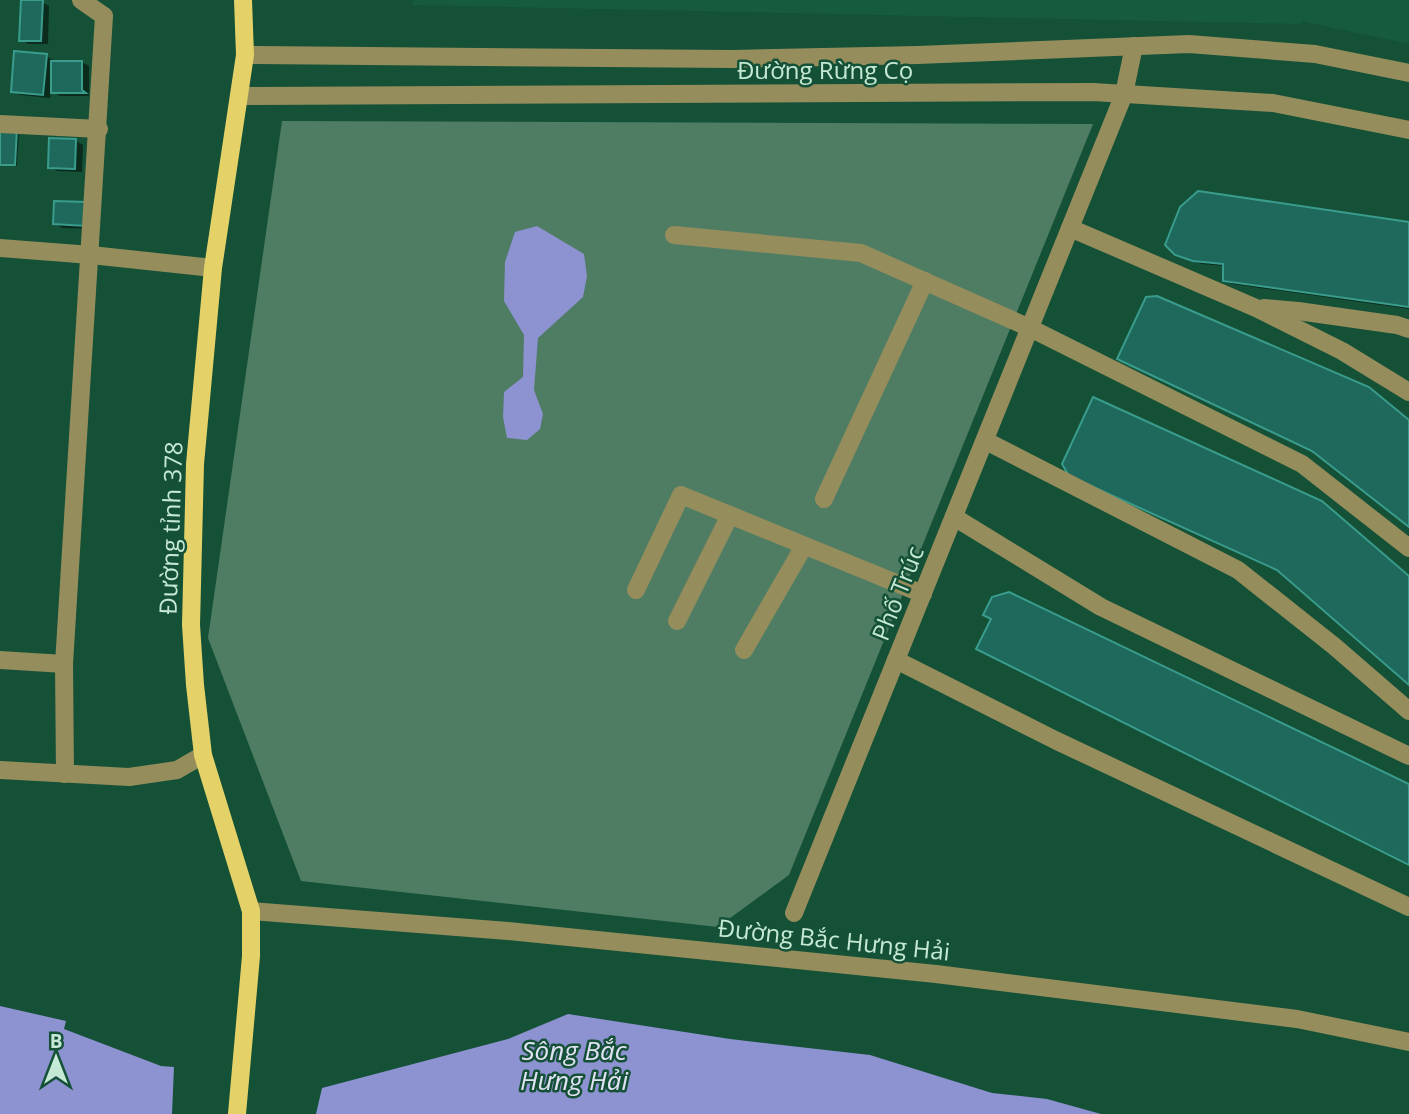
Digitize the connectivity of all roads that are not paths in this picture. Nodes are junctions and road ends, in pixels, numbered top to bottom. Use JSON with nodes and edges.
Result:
{"nodes":[{"id":1,"x":81,"y":0,"type":"edge"},
{"id":2,"x":243,"y":0,"type":"edge"},
{"id":3,"x":1134,"y":46,"type":"junction"},
{"id":4,"x":244,"y":55,"type":"junction"},
{"id":5,"x":1409,"y":73,"type":"edge"},
{"id":6,"x":1124,"y":94,"type":"junction"},
{"id":7,"x":239,"y":96,"type":"junction"},
{"id":8,"x":0,"y":124,"type":"edge"},
{"id":9,"x":99,"y":129,"type":"junction"},
{"id":10,"x":1409,"y":130,"type":"edge"},
{"id":11,"x":1070,"y":228,"type":"junction"},
{"id":12,"x":674,"y":235,"type":"dead end"},
{"id":13,"x":0,"y":248,"type":"edge"},
{"id":14,"x":91,"y":255,"type":"junction"},
{"id":15,"x":213,"y":268,"type":"junction"},
{"id":16,"x":925,"y":281,"type":"junction"},
{"id":17,"x":1256,"y":308,"type":"junction"},
{"id":18,"x":1030,"y":328,"type":"junction"},
{"id":19,"x":1409,"y":329,"type":"edge"},
{"id":20,"x":1409,"y":392,"type":"edge"},
{"id":21,"x":986,"y":441,"type":"junction"},
{"id":22,"x":824,"y":499,"type":"dead end"},
{"id":23,"x":730,"y":515,"type":"junction"},
{"id":24,"x":954,"y":517,"type":"junction"},
{"id":25,"x":804,"y":545,"type":"junction"},
{"id":26,"x":1409,"y":548,"type":"edge"},
{"id":27,"x":636,"y":590,"type":"dead end"},
{"id":28,"x":923,"y":594,"type":"junction"},
{"id":29,"x":677,"y":621,"type":"dead end"},
{"id":30,"x":744,"y":650,"type":"dead end"},
{"id":31,"x":0,"y":660,"type":"edge"},
{"id":32,"x":896,"y":660,"type":"junction"},
{"id":33,"x":64,"y":664,"type":"junction"},
{"id":34,"x":1409,"y":711,"type":"edge"},
{"id":35,"x":203,"y":755,"type":"junction"},
{"id":36,"x":1409,"y":756,"type":"edge"},
{"id":37,"x":0,"y":770,"type":"edge"},
{"id":38,"x":65,"y":774,"type":"junction"},
{"id":39,"x":1409,"y":907,"type":"edge"},
{"id":40,"x":251,"y":911,"type":"junction"},
{"id":41,"x":794,"y":913,"type":"dead end"},
{"id":42,"x":1409,"y":1042,"type":"edge"},
{"id":43,"x":237,"y":1114,"type":"edge"}],
"edges":[{"from":1,"to":9,"type":"street"},
{"from":2,"to":4,"type":"main road","name":"Đường tỉnh 378"},
{"from":3,"to":4,"type":"street","name":"Đường Rừng Cọ"},
{"from":3,"to":5,"type":"street","name":"Đường Rừng Cọ"},
{"from":3,"to":6,"type":"street","name":"Phố Trúc"},
{"from":4,"to":7,"type":"main road","name":"Đường tỉnh 378"},
{"from":6,"to":7,"type":"street","name":"Đường Rừng Cọ"},
{"from":6,"to":10,"type":"street","name":"Đường Rừng Cọ"},
{"from":6,"to":11,"type":"street","name":"Phố Trúc"},
{"from":7,"to":15,"type":"main road","name":"Đường tỉnh 378"},
{"from":8,"to":9,"type":"street"},
{"from":9,"to":14,"type":"street"},
{"from":11,"to":17,"type":"street"},
{"from":11,"to":18,"type":"street","name":"Phố Trúc"},
{"from":12,"to":16,"type":"street"},
{"from":13,"to":14,"type":"street"},
{"from":14,"to":15,"type":"street"},
{"from":14,"to":33,"type":"street"},
{"from":15,"to":35,"type":"main road","name":"Đường tỉnh 378"},
{"from":16,"to":18,"type":"street"},
{"from":16,"to":22,"type":"street"},
{"from":17,"to":19,"type":"street"},
{"from":17,"to":20,"type":"street"},
{"from":18,"to":21,"type":"street","name":"Phố Trúc"},
{"from":18,"to":26,"type":"street"},
{"from":21,"to":24,"type":"street","name":"Phố Trúc"},
{"from":21,"to":34,"type":"street"},
{"from":23,"to":25,"type":"street"},
{"from":23,"to":27,"type":"street"},
{"from":23,"to":29,"type":"street"},
{"from":24,"to":28,"type":"street","name":"Phố Trúc"},
{"from":24,"to":36,"type":"street"},
{"from":25,"to":28,"type":"street"},
{"from":25,"to":30,"type":"street"},
{"from":28,"to":32,"type":"street","name":"Phố Trúc"},
{"from":31,"to":33,"type":"street"},
{"from":32,"to":39,"type":"street","name":"Phố Trúc"},
{"from":32,"to":41,"type":"street"},
{"from":33,"to":38,"type":"street"},
{"from":35,"to":38,"type":"street"},
{"from":35,"to":40,"type":"main road","name":"Đường tỉnh 378"},
{"from":37,"to":38,"type":"street"},
{"from":40,"to":42,"type":"street","name":"Đường Bắc Hưng Hải"},
{"from":40,"to":43,"type":"main road","name":"Đường tỉnh 378"}]}
